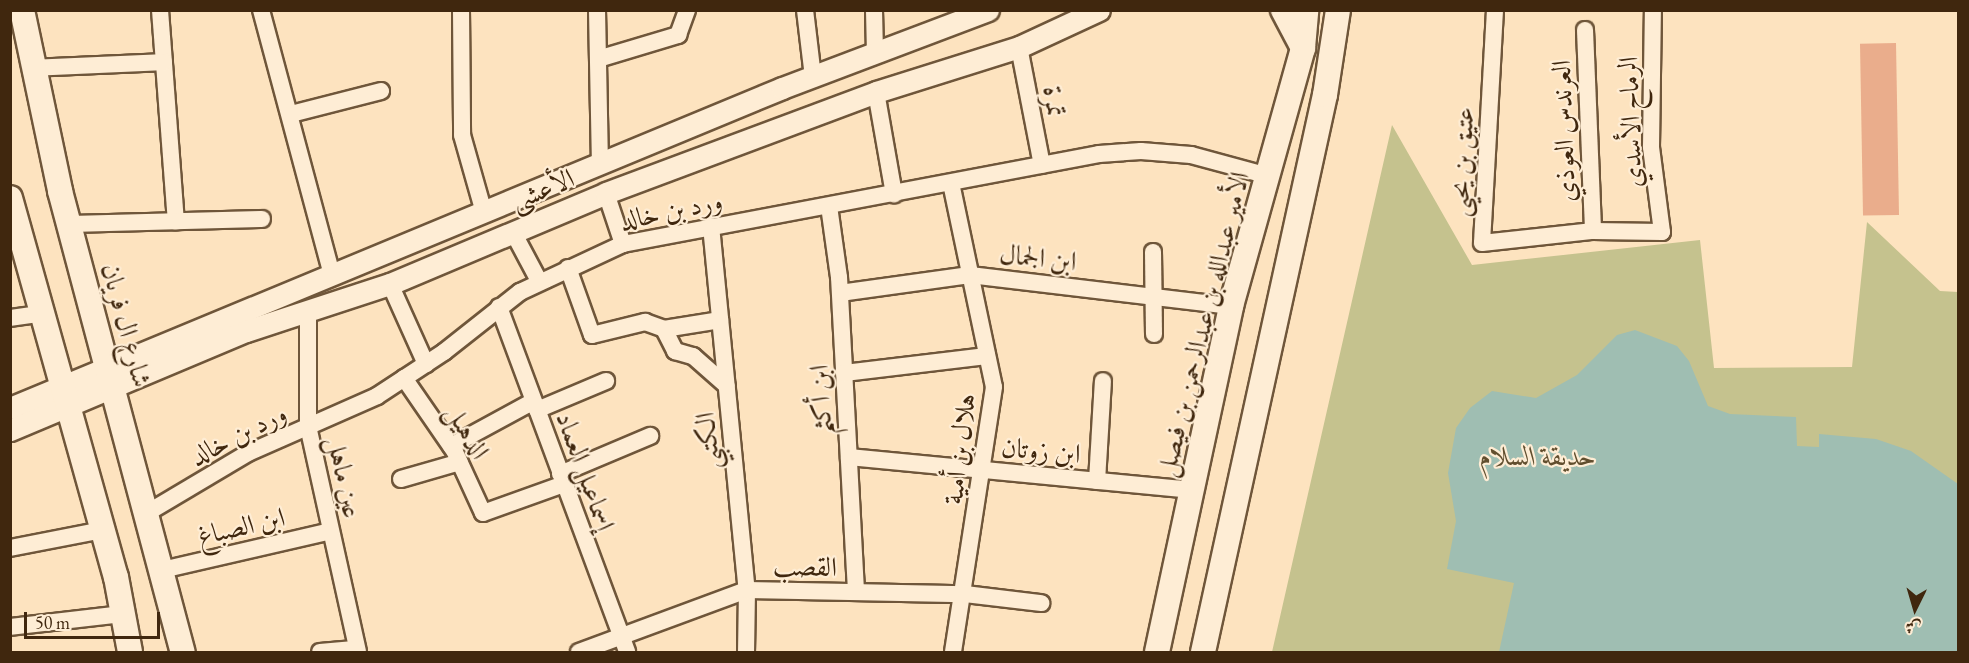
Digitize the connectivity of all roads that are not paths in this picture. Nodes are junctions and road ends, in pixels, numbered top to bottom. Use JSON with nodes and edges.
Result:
{"nodes":[{"id":1,"x":22,"y":10,"type":"edge"},
{"id":2,"x":160,"y":10,"type":"edge"},
{"id":3,"x":261,"y":10,"type":"edge"},
{"id":4,"x":461,"y":10,"type":"edge"},
{"id":5,"x":597,"y":10,"type":"edge"},
{"id":6,"x":687,"y":10,"type":"edge"},
{"id":7,"x":805,"y":10,"type":"edge"},
{"id":8,"x":874,"y":10,"type":"edge"},
{"id":9,"x":988,"y":10,"type":"edge"},
{"id":10,"x":1100,"y":10,"type":"edge"},
{"id":11,"x":1283,"y":10,"type":"edge"},
{"id":12,"x":1306,"y":10,"type":"edge"},
{"id":13,"x":1338,"y":10,"type":"edge"},
{"id":14,"x":1495,"y":10,"type":"edge"},
{"id":15,"x":1653,"y":10,"type":"edge"},
{"id":16,"x":1585,"y":30,"type":"dead end"},
{"id":17,"x":1018,"y":47,"type":"junction"},
{"id":18,"x":1303,"y":48,"type":"junction"},
{"id":19,"x":875,"y":54,"type":"junction"},
{"id":20,"x":598,"y":59,"type":"junction"},
{"id":21,"x":164,"y":62,"type":"junction"},
{"id":22,"x":32,"y":68,"type":"junction"},
{"id":23,"x":813,"y":77,"type":"junction"},
{"id":24,"x":381,"y":92,"type":"dead end"},
{"id":25,"x":876,"y":92,"type":"junction"},
{"id":26,"x":291,"y":114,"type":"junction"},
{"id":27,"x":600,"y":165,"type":"junction"},
{"id":28,"x":1042,"y":165,"type":"junction"},
{"id":29,"x":1269,"y":176,"type":"junction"},
{"id":30,"x":951,"y":183,"type":"junction"},
{"id":31,"x":606,"y":193,"type":"junction"},
{"id":32,"x":894,"y":194,"type":"junction"},
{"id":33,"x":10,"y":198,"type":"edge"},
{"id":34,"x":829,"y":206,"type":"junction"},
{"id":35,"x":484,"y":213,"type":"junction"},
{"id":36,"x":262,"y":219,"type":"dead end"},
{"id":37,"x":176,"y":221,"type":"junction"},
{"id":38,"x":69,"y":224,"type":"junction"},
{"id":39,"x":711,"y":226,"type":"junction"},
{"id":40,"x":15,"y":230,"type":"edge"},
{"id":41,"x":1593,"y":231,"type":"junction"},
{"id":42,"x":513,"y":232,"type":"junction"},
{"id":43,"x":1662,"y":232,"type":"joint"},
{"id":44,"x":623,"y":244,"type":"junction"},
{"id":45,"x":1153,"y":252,"type":"dead end"},
{"id":46,"x":568,"y":268,"type":"junction"},
{"id":47,"x":332,"y":275,"type":"junction"},
{"id":48,"x":970,"y":275,"type":"junction"},
{"id":49,"x":539,"y":281,"type":"junction"},
{"id":50,"x":390,"y":284,"type":"junction"},
{"id":51,"x":840,"y":293,"type":"junction"},
{"id":52,"x":1152,"y":296,"type":"junction"},
{"id":53,"x":1231,"y":306,"type":"junction"},
{"id":54,"x":500,"y":307,"type":"junction"},
{"id":55,"x":308,"y":310,"type":"junction"},
{"id":56,"x":44,"y":313,"type":"junction"},
{"id":57,"x":10,"y":318,"type":"edge"},
{"id":58,"x":720,"y":320,"type":"junction"},
{"id":59,"x":664,"y":329,"type":"junction"},
{"id":60,"x":1154,"y":334,"type":"dead end"},
{"id":61,"x":987,"y":356,"type":"junction"},
{"id":62,"x":426,"y":364,"type":"junction"},
{"id":63,"x":844,"y":373,"type":"junction"},
{"id":64,"x":110,"y":377,"type":"junction"},
{"id":65,"x":404,"y":378,"type":"junction"},
{"id":66,"x":606,"y":381,"type":"dead end"},
{"id":67,"x":1103,"y":381,"type":"dead end"},
{"id":68,"x":727,"y":386,"type":"junction"},
{"id":69,"x":67,"y":395,"type":"junction"},
{"id":70,"x":535,"y":405,"type":"junction"},
{"id":71,"x":10,"y":408,"type":"edge"},
{"id":72,"x":308,"y":426,"type":"junction"},
{"id":73,"x":10,"y":430,"type":"edge"},
{"id":74,"x":650,"y":436,"type":"dead end"},
{"id":75,"x":451,"y":446,"type":"junction"},
{"id":76,"x":849,"y":457,"type":"junction"},
{"id":77,"x":460,"y":462,"type":"junction"},
{"id":78,"x":982,"y":470,"type":"junction"},
{"id":79,"x":401,"y":479,"type":"dead end"},
{"id":80,"x":562,"y":479,"type":"junction"},
{"id":81,"x":1097,"y":481,"type":"junction"},
{"id":82,"x":1192,"y":489,"type":"junction"},
{"id":83,"x":147,"y":513,"type":"junction"},
{"id":84,"x":103,"y":530,"type":"junction"},
{"id":85,"x":331,"y":531,"type":"junction"},
{"id":86,"x":10,"y":548,"type":"edge"},
{"id":87,"x":162,"y":570,"type":"junction"},
{"id":88,"x":747,"y":590,"type":"junction"},
{"id":89,"x":856,"y":592,"type":"junction"},
{"id":90,"x":965,"y":594,"type":"junction"},
{"id":91,"x":1041,"y":603,"type":"dead end"},
{"id":92,"x":123,"y":614,"type":"junction"},
{"id":93,"x":10,"y":627,"type":"edge"},
{"id":94,"x":619,"y":636,"type":"junction"},
{"id":95,"x":358,"y":651,"type":"edge"},
{"id":96,"x":130,"y":652,"type":"edge"},
{"id":97,"x":183,"y":652,"type":"edge"},
{"id":98,"x":320,"y":652,"type":"edge"},
{"id":99,"x":579,"y":652,"type":"edge"},
{"id":100,"x":627,"y":652,"type":"edge"},
{"id":101,"x":746,"y":652,"type":"edge"},
{"id":102,"x":953,"y":652,"type":"edge"},
{"id":103,"x":1157,"y":652,"type":"edge"},
{"id":104,"x":1203,"y":652,"type":"edge"}],
"edges":[{"from":1,"to":22,"type":"main road","name":"شارع ال فريان"},
{"from":2,"to":21,"type":"street"},
{"from":3,"to":26,"type":"street"},
{"from":4,"to":35,"type":"street"},
{"from":5,"to":20,"type":"street"},
{"from":6,"to":20,"type":"street"},
{"from":7,"to":23,"type":"street"},
{"from":8,"to":19,"type":"street"},
{"from":9,"to":19,"type":"street","name":"الأعشى"},
{"from":10,"to":17,"type":"street","name":"الأعشى"},
{"from":11,"to":18,"type":"main road"},
{"from":12,"to":18,"type":"main road","name":"الأمير عبدالله بن عبدالرحمن بن فيصل"},
{"from":13,"to":104,"type":"main road"},
{"from":14,"to":41,"type":"street","name":"عتيق بن يحيى"},
{"from":15,"to":43,"type":"street","name":"الرماح الأسدي"},
{"from":16,"to":41,"type":"street","name":"العرندس العوذي"},
{"from":17,"to":25,"type":"street","name":"الأعشى"},
{"from":17,"to":28,"type":"street","name":"تمرة"},
{"from":18,"to":29,"type":"main road","name":"الأمير عبدالله بن عبدالرحمن بن فيصل"},
{"from":19,"to":23,"type":"street","name":"الأعشى"},
{"from":20,"to":27,"type":"street"},
{"from":21,"to":22,"type":"street"},
{"from":21,"to":37,"type":"street"},
{"from":22,"to":38,"type":"main road","name":"شارع ال فريان"},
{"from":23,"to":27,"type":"street","name":"الأعشى"},
{"from":24,"to":26,"type":"street"},
{"from":25,"to":31,"type":"street","name":"الأعشى"},
{"from":25,"to":32,"type":"street"},
{"from":26,"to":47,"type":"street"},
{"from":27,"to":35,"type":"street","name":"الأعشى"},
{"from":28,"to":29,"type":"street","name":"ورد بن خالد"},
{"from":28,"to":30,"type":"street","name":"ورد بن خالد"},
{"from":29,"to":53,"type":"main road","name":"الأمير عبدالله بن عبدالرحمن بن فيصل"},
{"from":30,"to":32,"type":"street","name":"ورد بن خالد"},
{"from":30,"to":48,"type":"street","name":"هلال بن أمية"},
{"from":31,"to":42,"type":"street","name":"الأعشى"},
{"from":31,"to":44,"type":"street"},
{"from":32,"to":34,"type":"street","name":"ورد بن خالد"},
{"from":33,"to":40,"type":"main road"},
{"from":34,"to":39,"type":"street","name":"ورد بن خالد"},
{"from":34,"to":51,"type":"street","name":"ابن أكثم"},
{"from":35,"to":47,"type":"street","name":"الأعشى"},
{"from":36,"to":37,"type":"street"},
{"from":37,"to":38,"type":"street"},
{"from":38,"to":64,"type":"main road","name":"شارع ال فريان"},
{"from":39,"to":44,"type":"street","name":"ورد بن خالد"},
{"from":39,"to":58,"type":"street","name":"الكتبي"},
{"from":40,"to":56,"type":"main road"},
{"from":41,"to":43,"type":"street","name":"عتيق بن يحيى"},
{"from":42,"to":49,"type":"street"},
{"from":42,"to":50,"type":"street","name":"الأعشى"},
{"from":44,"to":46,"type":"street","name":"ورد بن خالد"},
{"from":45,"to":52,"type":"street"},
{"from":46,"to":49,"type":"street","name":"ورد بن خالد"},
{"from":46,"to":59,"type":"street"},
{"from":47,"to":64,"type":"street","name":"الأعشى"},
{"from":48,"to":51,"type":"street","name":"ابن الجمال"},
{"from":48,"to":52,"type":"street","name":"ابن الجمال"},
{"from":48,"to":61,"type":"street","name":"هلال بن أمية"},
{"from":49,"to":54,"type":"street","name":"ورد بن خالد"},
{"from":50,"to":55,"type":"street","name":"الأعشى"},
{"from":50,"to":62,"type":"street"},
{"from":51,"to":63,"type":"street","name":"ابن أكثم"},
{"from":52,"to":53,"type":"street","name":"ابن الجمال"},
{"from":52,"to":60,"type":"street"},
{"from":53,"to":82,"type":"main road","name":"الأمير عبدالله بن عبدالرحمن بن فيصل"},
{"from":54,"to":62,"type":"street","name":"ورد بن خالد"},
{"from":54,"to":70,"type":"street","name":"إسماعيل العماد"},
{"from":55,"to":64,"type":"street","name":"الأعشى"},
{"from":55,"to":72,"type":"street","name":"عين ماهل"},
{"from":56,"to":57,"type":"street"},
{"from":56,"to":69,"type":"main road"},
{"from":58,"to":59,"type":"street"},
{"from":58,"to":68,"type":"street","name":"الكتبي"},
{"from":59,"to":68,"type":"street"},
{"from":61,"to":63,"type":"street"},
{"from":61,"to":78,"type":"street","name":"هلال بن أمية"},
{"from":62,"to":65,"type":"street","name":"ورد بن خالد"},
{"from":63,"to":76,"type":"street","name":"ابن أكثم"},
{"from":64,"to":69,"type":"street","name":"الأعشى"},
{"from":64,"to":83,"type":"main road","name":"شارع ال فريان"},
{"from":65,"to":72,"type":"street","name":"ورد بن خالد"},
{"from":65,"to":75,"type":"street","name":"الدهيل"},
{"from":66,"to":70,"type":"street"},
{"from":67,"to":81,"type":"street"},
{"from":68,"to":88,"type":"street","name":"الكتبي"},
{"from":69,"to":71,"type":"street","name":"الأعشى"},
{"from":69,"to":73,"type":"street","name":"الأعشى"},
{"from":69,"to":84,"type":"main road"},
{"from":70,"to":75,"type":"street"},
{"from":70,"to":80,"type":"street","name":"إسماعيل العماد"},
{"from":72,"to":83,"type":"street","name":"ورد بن خالد"},
{"from":72,"to":85,"type":"street","name":"عين ماهل"},
{"from":74,"to":80,"type":"street"},
{"from":75,"to":77,"type":"street","name":"الدهيل"},
{"from":76,"to":78,"type":"street","name":"ابن زوتان"},
{"from":76,"to":89,"type":"street","name":"ابن أكثم"},
{"from":77,"to":79,"type":"street"},
{"from":77,"to":80,"type":"street","name":"الدهيل"},
{"from":78,"to":81,"type":"street","name":"ابن زوتان"},
{"from":78,"to":90,"type":"street","name":"هلال بن أمية"},
{"from":80,"to":94,"type":"street","name":"إسماعيل العماد"},
{"from":81,"to":82,"type":"street","name":"ابن زوتان"},
{"from":82,"to":103,"type":"main road","name":"الأمير عبدالله بن عبدالرحمن بن فيصل"},
{"from":83,"to":87,"type":"main road","name":"شارع ال فريان"},
{"from":84,"to":86,"type":"street"},
{"from":84,"to":92,"type":"main road"},
{"from":85,"to":87,"type":"street","name":"ابن الصباغ"},
{"from":85,"to":95,"type":"street","name":"عين ماهل"},
{"from":87,"to":97,"type":"main road","name":"شارع ال فريان"},
{"from":88,"to":89,"type":"street","name":"القصب"},
{"from":88,"to":94,"type":"street","name":"القصب"},
{"from":88,"to":101,"type":"street","name":"الكتبي"},
{"from":89,"to":90,"type":"street","name":"القصب"},
{"from":90,"to":91,"type":"street","name":"القصب"},
{"from":90,"to":102,"type":"street","name":"هلال بن أمية"},
{"from":92,"to":93,"type":"street"},
{"from":92,"to":96,"type":"main road"},
{"from":94,"to":99,"type":"street","name":"القصب"},
{"from":94,"to":100,"type":"street","name":"إسماعيل العماد"},
{"from":95,"to":98,"type":"street"}]}
